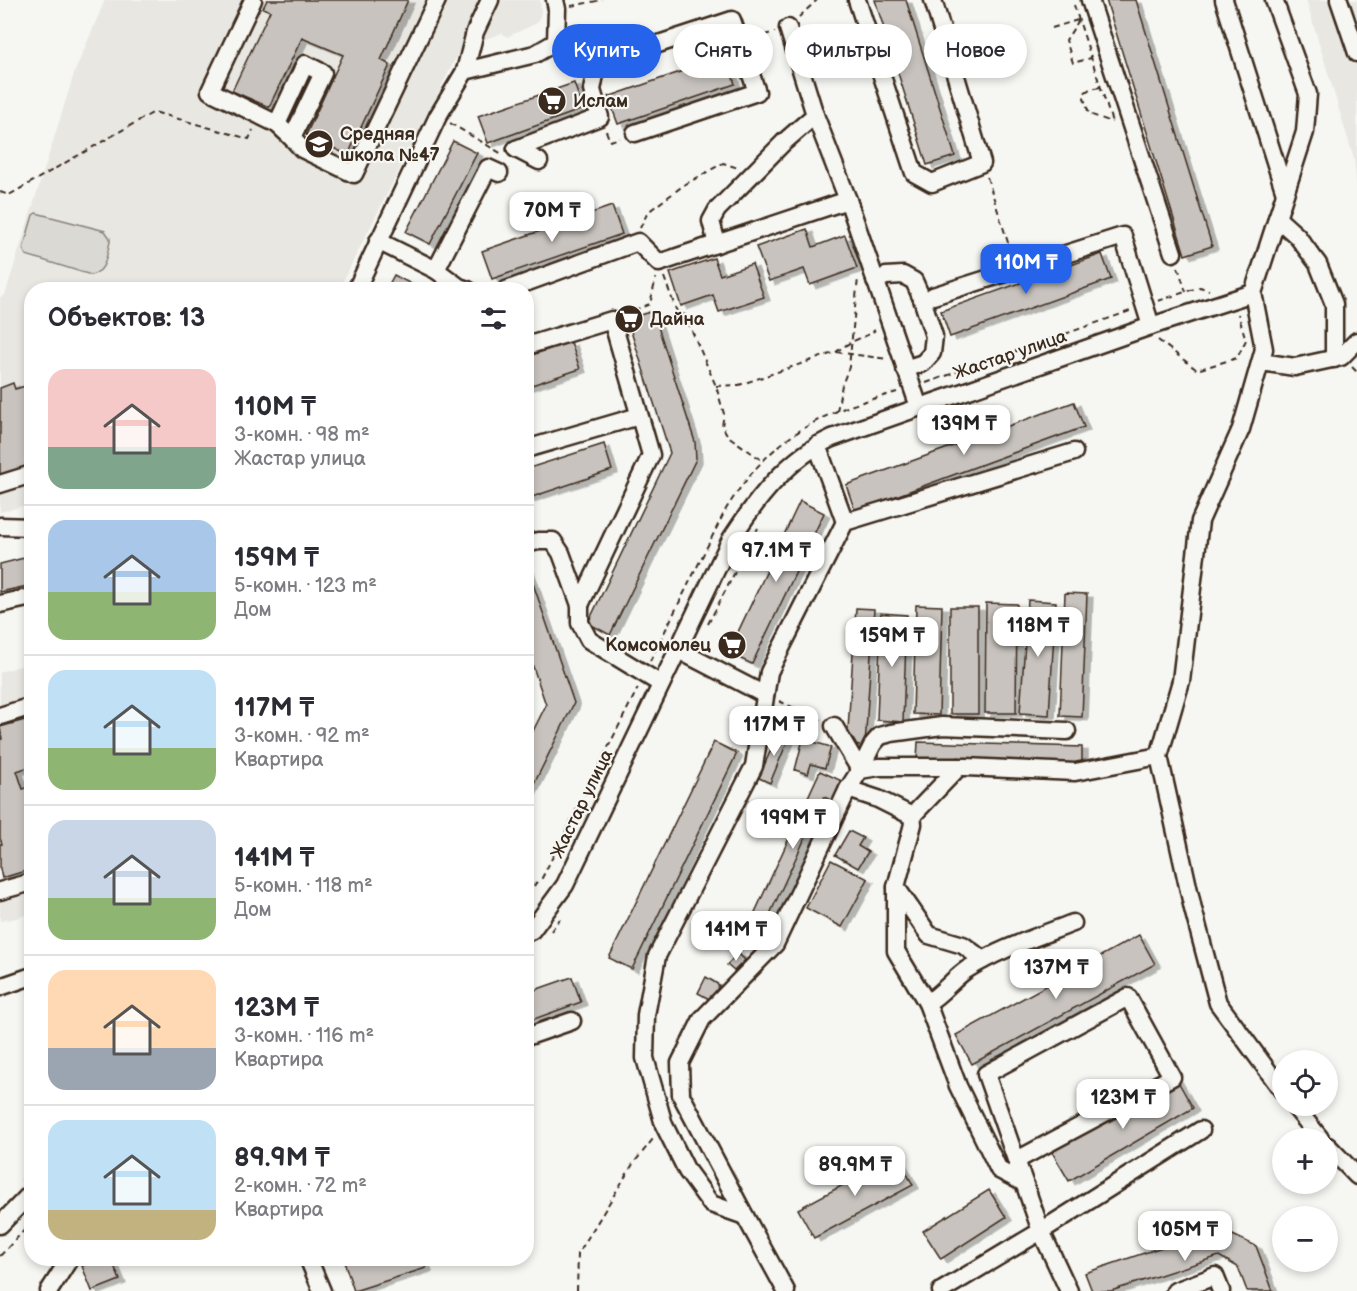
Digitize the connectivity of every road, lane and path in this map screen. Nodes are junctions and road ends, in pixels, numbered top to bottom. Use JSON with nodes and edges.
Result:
{"nodes":[{"id":1,"x":253,"y":0,"type":"edge"},
{"id":2,"x":436,"y":0,"type":"edge"},
{"id":3,"x":490,"y":0,"type":"edge"},
{"id":4,"x":602,"y":0,"type":"edge"},
{"id":5,"x":817,"y":0,"type":"edge"},
{"id":6,"x":857,"y":0,"type":"edge"},
{"id":7,"x":933,"y":0,"type":"edge"},
{"id":8,"x":1090,"y":0,"type":"edge"},
{"id":9,"x":1224,"y":0,"type":"edge"},
{"id":10,"x":1274,"y":0,"type":"edge"},
{"id":11,"x":1339,"y":0,"type":"edge"},
{"id":12,"x":556,"y":5,"type":"edge"},
{"id":13,"x":1074,"y":5,"type":"dead end"},
{"id":14,"x":1079,"y":20,"type":"junction"},
{"id":15,"x":556,"y":24,"type":"edge"},
{"id":16,"x":720,"y":24,"type":"edge"},
{"id":17,"x":733,"y":24,"type":"edge"},
{"id":18,"x":792,"y":24,"type":"edge"},
{"id":19,"x":1052,"y":28,"type":"dead end"},
{"id":20,"x":1354,"y":32,"type":"edge"},
{"id":21,"x":552,"y":44,"type":"edge"},
{"id":22,"x":1357,"y":53,"type":"edge"},
{"id":23,"x":1091,"y":57,"type":"junction"},
{"id":24,"x":465,"y":71,"type":"junction"},
{"id":25,"x":594,"y":78,"type":"edge"},
{"id":26,"x":752,"y":78,"type":"edge"},
{"id":27,"x":804,"y":78,"type":"edge"},
{"id":28,"x":1100,"y":87,"type":"junction"},
{"id":29,"x":815,"y":115,"type":"junction"},
{"id":30,"x":438,"y":116,"type":"junction"},
{"id":31,"x":260,"y":117,"type":"junction"},
{"id":32,"x":600,"y":117,"type":"junction"},
{"id":33,"x":277,"y":124,"type":"junction"},
{"id":34,"x":635,"y":133,"type":"joint"},
{"id":35,"x":292,"y":138,"type":"junction"},
{"id":36,"x":516,"y":149,"type":"junction"},
{"id":37,"x":539,"y":161,"type":"dead end"},
{"id":38,"x":982,"y":163,"type":"junction"},
{"id":39,"x":499,"y":173,"type":"dead end"},
{"id":40,"x":750,"y":176,"type":"junction"},
{"id":41,"x":0,"y":192,"type":"edge"},
{"id":42,"x":1285,"y":193,"type":"junction"},
{"id":43,"x":848,"y":200,"type":"junction"},
{"id":44,"x":1277,"y":218,"type":"junction"},
{"id":45,"x":378,"y":241,"type":"junction"},
{"id":46,"x":638,"y":242,"type":"junction"},
{"id":47,"x":717,"y":244,"type":"junction"},
{"id":48,"x":865,"y":250,"type":"junction"},
{"id":49,"x":1173,"y":253,"type":"joint"},
{"id":50,"x":659,"y":263,"type":"junction"},
{"id":51,"x":1016,"y":269,"type":"junction"},
{"id":52,"x":436,"y":270,"type":"junction"},
{"id":53,"x":875,"y":280,"type":"junction"},
{"id":54,"x":360,"y":282,"type":"edge"},
{"id":55,"x":452,"y":282,"type":"edge"},
{"id":56,"x":528,"y":282,"type":"edge"},
{"id":57,"x":1186,"y":292,"type":"junction"},
{"id":58,"x":1253,"y":293,"type":"junction"},
{"id":59,"x":933,"y":296,"type":"dead end"},
{"id":60,"x":1234,"y":300,"type":"junction"},
{"id":61,"x":1145,"y":306,"type":"junction"},
{"id":62,"x":612,"y":320,"type":"junction"},
{"id":63,"x":889,"y":321,"type":"junction"},
{"id":64,"x":1154,"y":332,"type":"junction"},
{"id":65,"x":1357,"y":341,"type":"edge"},
{"id":66,"x":851,"y":342,"type":"junction"},
{"id":67,"x":534,"y":344,"type":"edge"},
{"id":68,"x":836,"y":352,"type":"junction"},
{"id":69,"x":850,"y":353,"type":"junction"},
{"id":70,"x":1334,"y":359,"type":"junction"},
{"id":71,"x":1261,"y":362,"type":"junction"},
{"id":72,"x":904,"y":365,"type":"junction"},
{"id":73,"x":716,"y":387,"type":"junction"},
{"id":74,"x":912,"y":387,"type":"junction"},
{"id":75,"x":919,"y":407,"type":"junction"},
{"id":76,"x":837,"y":411,"type":"junction"},
{"id":77,"x":639,"y":416,"type":"junction"},
{"id":78,"x":817,"y":445,"type":"junction"},
{"id":79,"x":534,"y":447,"type":"edge"},
{"id":80,"x":1074,"y":452,"type":"dead end"},
{"id":81,"x":763,"y":461,"type":"junction"},
{"id":82,"x":24,"y":476,"type":"edge"},
{"id":83,"x":0,"y":484,"type":"edge"},
{"id":84,"x":845,"y":522,"type":"junction"},
{"id":85,"x":760,"y":524,"type":"dead end"},
{"id":86,"x":0,"y":526,"type":"edge"},
{"id":87,"x":24,"y":527,"type":"edge"},
{"id":88,"x":534,"y":542,"type":"edge"},
{"id":89,"x":24,"y":599,"type":"edge"},
{"id":90,"x":0,"y":604,"type":"edge"},
{"id":91,"x":580,"y":605,"type":"junction"},
{"id":92,"x":708,"y":626,"type":"dead end"},
{"id":93,"x":678,"y":650,"type":"junction"},
{"id":94,"x":644,"y":674,"type":"junction"},
{"id":95,"x":661,"y":684,"type":"junction"},
{"id":96,"x":765,"y":695,"type":"junction"},
{"id":97,"x":24,"y":708,"type":"edge"},
{"id":98,"x":0,"y":716,"type":"edge"},
{"id":99,"x":834,"y":726,"type":"joint"},
{"id":100,"x":1067,"y":731,"type":"dead end"},
{"id":101,"x":1159,"y":756,"type":"junction"},
{"id":102,"x":959,"y":767,"type":"junction"},
{"id":103,"x":860,"y":770,"type":"junction"},
{"id":104,"x":848,"y":789,"type":"junction"},
{"id":105,"x":912,"y":816,"type":"junction"},
{"id":106,"x":24,"y":884,"type":"edge"},
{"id":107,"x":534,"y":886,"type":"edge"},
{"id":108,"x":896,"y":887,"type":"junction"},
{"id":109,"x":0,"y":891,"type":"edge"},
{"id":110,"x":562,"y":915,"type":"dead end"},
{"id":111,"x":1073,"y":923,"type":"dead end"},
{"id":112,"x":534,"y":927,"type":"edge"},
{"id":113,"x":549,"y":934,"type":"dead end"},
{"id":114,"x":983,"y":960,"type":"junction"},
{"id":115,"x":24,"y":979,"type":"edge"},
{"id":116,"x":0,"y":987,"type":"edge"},
{"id":117,"x":927,"y":1003,"type":"junction"},
{"id":118,"x":572,"y":1020,"type":"dead end"},
{"id":119,"x":534,"y":1034,"type":"edge"},
{"id":120,"x":1272,"y":1076,"type":"edge"},
{"id":121,"x":1302,"y":1116,"type":"edge"},
{"id":122,"x":664,"y":1125,"type":"junction"},
{"id":123,"x":1312,"y":1128,"type":"edge"},
{"id":124,"x":1201,"y":1130,"type":"dead end"},
{"id":125,"x":1338,"y":1156,"type":"edge"},
{"id":126,"x":1017,"y":1160,"type":"junction"},
{"id":127,"x":1357,"y":1176,"type":"edge"},
{"id":128,"x":1024,"y":1183,"type":"junction"},
{"id":129,"x":24,"y":1200,"type":"edge"},
{"id":130,"x":745,"y":1216,"type":"junction"},
{"id":131,"x":0,"y":1225,"type":"edge"},
{"id":132,"x":24,"y":1230,"type":"edge"},
{"id":133,"x":1041,"y":1231,"type":"junction"},
{"id":134,"x":0,"y":1256,"type":"edge"},
{"id":135,"x":64,"y":1266,"type":"edge"},
{"id":136,"x":311,"y":1266,"type":"edge"},
{"id":137,"x":49,"y":1291,"type":"edge"},
{"id":138,"x":322,"y":1291,"type":"edge"},
{"id":139,"x":577,"y":1291,"type":"edge"},
{"id":140,"x":786,"y":1291,"type":"edge"},
{"id":141,"x":941,"y":1291,"type":"edge"},
{"id":142,"x":1069,"y":1291,"type":"edge"},
{"id":143,"x":1175,"y":1291,"type":"edge"},
{"id":144,"x":1221,"y":1291,"type":"edge"}],
"edges":[{"from":1,"to":31,"type":"street"},
{"from":2,"to":35,"type":"street"},
{"from":3,"to":24,"type":"street"},
{"from":4,"to":12,"type":"path"},
{"from":5,"to":18,"type":"path"},
{"from":6,"to":38,"type":"street"},
{"from":7,"to":38,"type":"street"},
{"from":8,"to":49,"type":"street"},
{"from":9,"to":42,"type":"street"},
{"from":10,"to":42,"type":"street"},
{"from":11,"to":20,"type":"street"},
{"from":12,"to":15,"type":"street"},
{"from":13,"to":14,"type":"path"},
{"from":14,"to":19,"type":"path"},
{"from":14,"to":23,"type":"path"},
{"from":14,"to":23,"type":"path"},
{"from":16,"to":17,"type":"street"},
{"from":20,"to":22,"type":"street"},
{"from":21,"to":24,"type":"street"},
{"from":23,"to":28,"type":"path"},
{"from":24,"to":30,"type":"street"},
{"from":25,"to":32,"type":"street"},
{"from":26,"to":34,"type":"street"},
{"from":27,"to":29,"type":"street"},
{"from":28,"to":28,"type":"path"},
{"from":29,"to":40,"type":"street"},
{"from":29,"to":43,"type":"street"},
{"from":30,"to":36,"type":"path"},
{"from":30,"to":45,"type":"street"},
{"from":31,"to":33,"type":"street"},
{"from":31,"to":41,"type":"path"},
{"from":32,"to":34,"type":"path"},
{"from":32,"to":36,"type":"street"},
{"from":33,"to":35,"type":"street"},
{"from":33,"to":35,"type":"street"},
{"from":36,"to":37,"type":"street"},
{"from":38,"to":51,"type":"path"},
{"from":39,"to":52,"type":"street"},
{"from":40,"to":46,"type":"path"},
{"from":40,"to":47,"type":"street"},
{"from":42,"to":44,"type":"street"},
{"from":43,"to":47,"type":"street"},
{"from":43,"to":48,"type":"street"},
{"from":44,"to":58,"type":"street"},
{"from":44,"to":70,"type":"street"},
{"from":45,"to":52,"type":"street"},
{"from":45,"to":54,"type":"street"},
{"from":46,"to":50,"type":"street"},
{"from":46,"to":56,"type":"street"},
{"from":47,"to":50,"type":"street"},
{"from":48,"to":53,"type":"street"},
{"from":48,"to":66,"type":"path"},
{"from":49,"to":57,"type":"path"},
{"from":50,"to":62,"type":"path"},
{"from":50,"to":73,"type":"path"},
{"from":51,"to":59,"type":"street"},
{"from":51,"to":61,"type":"street"},
{"from":52,"to":55,"type":"street"},
{"from":53,"to":63,"type":"street"},
{"from":53,"to":72,"type":"street"},
{"from":57,"to":60,"type":"path"},
{"from":57,"to":61,"type":"path"},
{"from":58,"to":60,"type":"street","name":"Жастар улица"},
{"from":58,"to":71,"type":"street"},
{"from":60,"to":64,"type":"street","name":"Жастар улица"},
{"from":60,"to":64,"type":"path"},
{"from":61,"to":64,"type":"street"},
{"from":61,"to":74,"type":"path"},
{"from":62,"to":67,"type":"street"},
{"from":62,"to":77,"type":"street"},
{"from":63,"to":66,"type":"path"},
{"from":63,"to":72,"type":"street"},
{"from":64,"to":75,"type":"street","name":"Жастар улица"},
{"from":65,"to":70,"type":"street"},
{"from":66,"to":68,"type":"path"},
{"from":66,"to":69,"type":"path"},
{"from":68,"to":69,"type":"path"},
{"from":68,"to":73,"type":"path"},
{"from":69,"to":72,"type":"path"},
{"from":69,"to":76,"type":"path"},
{"from":70,"to":71,"type":"street"},
{"from":71,"to":101,"type":"street"},
{"from":72,"to":74,"type":"street"},
{"from":73,"to":81,"type":"path"},
{"from":74,"to":75,"type":"street"},
{"from":74,"to":76,"type":"path"},
{"from":75,"to":78,"type":"street","name":"Жастар улица"},
{"from":76,"to":81,"type":"path"},
{"from":77,"to":79,"type":"street"},
{"from":77,"to":91,"type":"street"},
{"from":78,"to":84,"type":"street"},
{"from":78,"to":93,"type":"street","name":"Жастар улица"},
{"from":80,"to":84,"type":"street"},
{"from":81,"to":94,"type":"path"},
{"from":82,"to":83,"type":"street"},
{"from":84,"to":96,"type":"street"},
{"from":85,"to":92,"type":"path"},
{"from":86,"to":87,"type":"street"},
{"from":88,"to":91,"type":"street"},
{"from":89,"to":90,"type":"street"},
{"from":91,"to":94,"type":"street"},
{"from":93,"to":95,"type":"street","name":"Жастар улица"},
{"from":93,"to":96,"type":"street"},
{"from":94,"to":95,"type":"street"},
{"from":94,"to":107,"type":"path"},
{"from":95,"to":112,"type":"street","name":"Жастар улица"},
{"from":96,"to":99,"type":"path"},
{"from":96,"to":122,"type":"street"},
{"from":97,"to":98,"type":"street"},
{"from":99,"to":103,"type":"street"},
{"from":100,"to":103,"type":"street"},
{"from":101,"to":102,"type":"street"},
{"from":101,"to":120,"type":"street"},
{"from":102,"to":103,"type":"street"},
{"from":102,"to":105,"type":"street"},
{"from":103,"to":104,"type":"street"},
{"from":104,"to":105,"type":"street"},
{"from":104,"to":130,"type":"street"},
{"from":105,"to":108,"type":"street"},
{"from":106,"to":109,"type":"street"},
{"from":108,"to":114,"type":"street"},
{"from":108,"to":117,"type":"street"},
{"from":110,"to":113,"type":"path"},
{"from":111,"to":114,"type":"street"},
{"from":114,"to":117,"type":"street"},
{"from":115,"to":116,"type":"street"},
{"from":117,"to":128,"type":"street"},
{"from":118,"to":119,"type":"street"},
{"from":121,"to":123,"type":"street"},
{"from":122,"to":130,"type":"street"},
{"from":122,"to":139,"type":"path"},
{"from":124,"to":133,"type":"street"},
{"from":125,"to":127,"type":"street"},
{"from":126,"to":126,"type":"street"},
{"from":126,"to":128,"type":"street"},
{"from":128,"to":133,"type":"street"},
{"from":129,"to":131,"type":"street"},
{"from":130,"to":140,"type":"street"},
{"from":132,"to":134,"type":"path"},
{"from":133,"to":141,"type":"street"},
{"from":133,"to":142,"type":"street"},
{"from":135,"to":137,"type":"street"},
{"from":136,"to":138,"type":"street"},
{"from":143,"to":144,"type":"street"}]}
